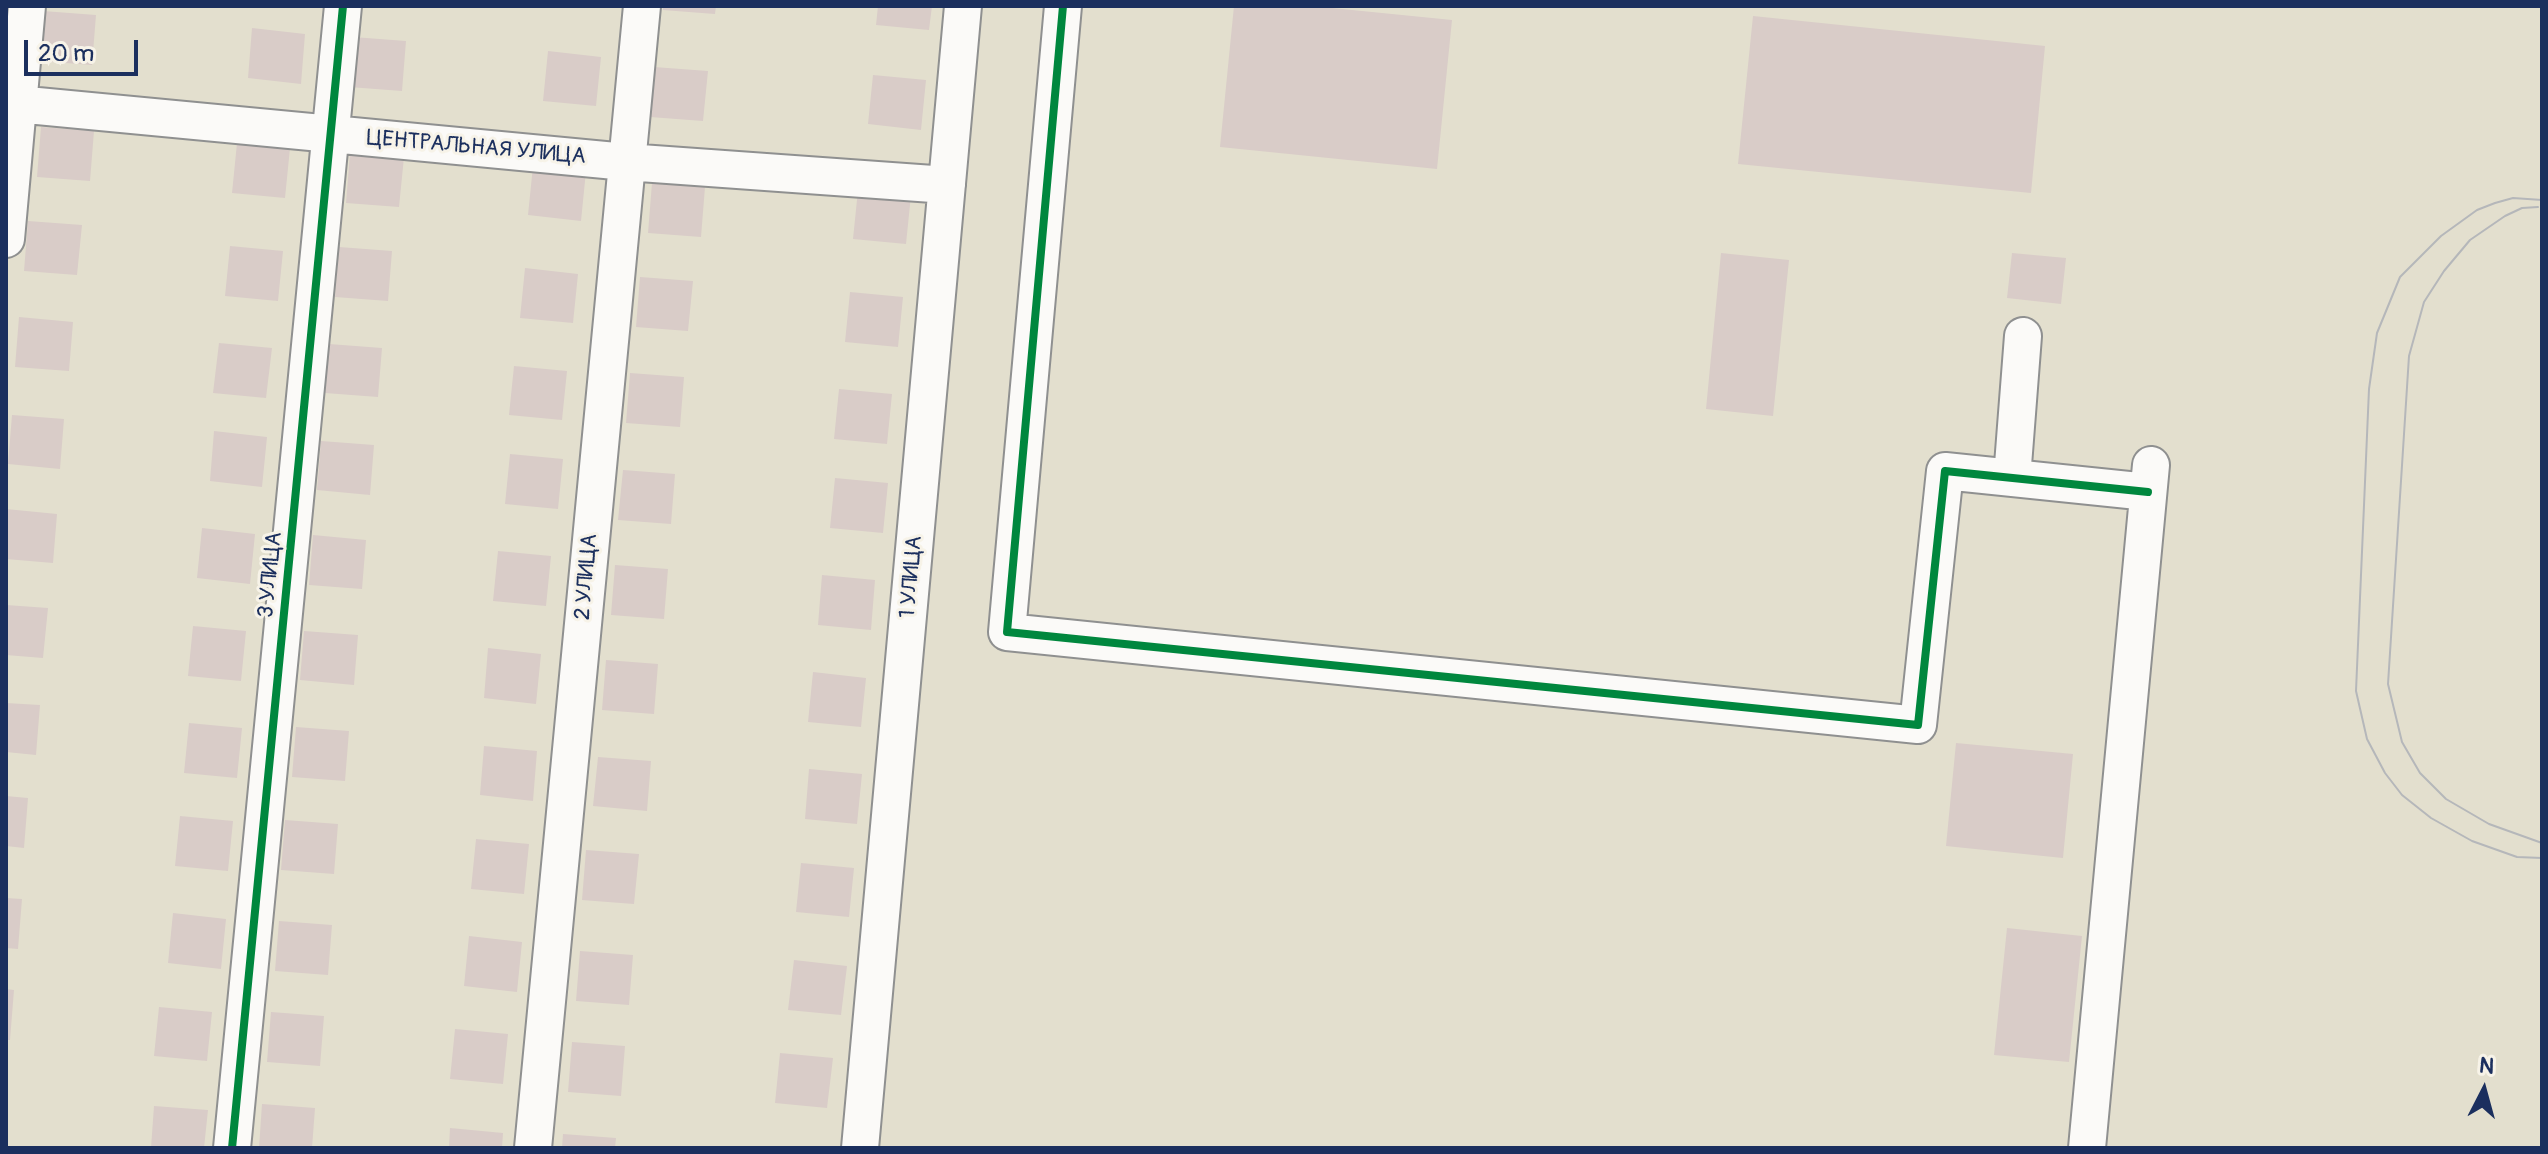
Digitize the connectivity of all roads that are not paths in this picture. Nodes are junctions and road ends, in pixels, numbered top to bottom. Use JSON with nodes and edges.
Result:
{"nodes":[{"id":1,"x":27,"y":6,"type":"edge"},
{"id":2,"x":343,"y":6,"type":"edge"},
{"id":3,"x":642,"y":6,"type":"edge"},
{"id":4,"x":963,"y":6,"type":"edge"},
{"id":5,"x":1063,"y":6,"type":"edge"},
{"id":6,"x":12,"y":103,"type":"edge"},
{"id":7,"x":332,"y":134,"type":"junction"},
{"id":8,"x":626,"y":162,"type":"junction"},
{"id":9,"x":947,"y":185,"type":"junction"},
{"id":10,"x":6,"y":239,"type":"edge"},
{"id":11,"x":2023,"y":336,"type":"dead end"},
{"id":12,"x":2012,"y":478,"type":"junction"},
{"id":13,"x":232,"y":1148,"type":"edge"},
{"id":14,"x":533,"y":1148,"type":"edge"},
{"id":15,"x":860,"y":1148,"type":"edge"},
{"id":16,"x":2087,"y":1148,"type":"edge"}],
"edges":[{"from":1,"to":6,"type":"street"},
{"from":2,"to":7,"type":"street","name":"3 УЛИЦА"},
{"from":3,"to":8,"type":"street","name":"2 УЛИЦА"},
{"from":4,"to":9,"type":"street","name":"1 УЛИЦА"},
{"from":5,"to":12,"type":"street"},
{"from":6,"to":7,"type":"street","name":"ЦЕНТРАЛЬНАЯ УЛИЦА"},
{"from":6,"to":10,"type":"street"},
{"from":7,"to":8,"type":"street","name":"ЦЕНТРАЛЬНАЯ УЛИЦА"},
{"from":7,"to":13,"type":"street","name":"3 УЛИЦА"},
{"from":8,"to":9,"type":"street","name":"ЦЕНТРАЛЬНАЯ УЛИЦА"},
{"from":8,"to":14,"type":"street","name":"2 УЛИЦА"},
{"from":9,"to":15,"type":"street","name":"1 УЛИЦА"},
{"from":11,"to":12,"type":"street"},
{"from":12,"to":16,"type":"street"}]}
